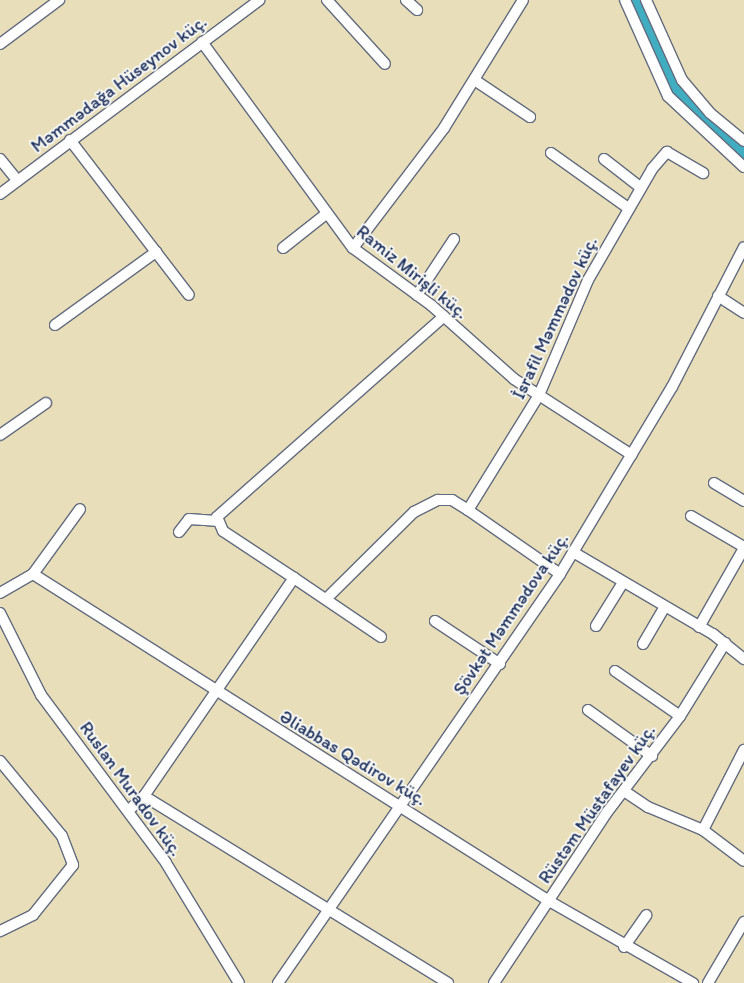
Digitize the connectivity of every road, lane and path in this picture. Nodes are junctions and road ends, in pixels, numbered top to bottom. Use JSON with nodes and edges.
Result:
{"nodes":[{"id":1,"x":59,"y":0,"type":"edge"},
{"id":2,"x":259,"y":0,"type":"edge"},
{"id":3,"x":327,"y":0,"type":"edge"},
{"id":4,"x":406,"y":0,"type":"edge"},
{"id":5,"x":523,"y":0,"type":"edge"},
{"id":6,"x":625,"y":0,"type":"edge"},
{"id":7,"x":646,"y":0,"type":"edge"},
{"id":8,"x":417,"y":10,"type":"dead end"},
{"id":9,"x":202,"y":42,"type":"junction"},
{"id":10,"x":0,"y":44,"type":"edge"},
{"id":11,"x":385,"y":64,"type":"dead end"},
{"id":12,"x":476,"y":81,"type":"junction"},
{"id":13,"x":530,"y":118,"type":"dead end"},
{"id":14,"x":70,"y":140,"type":"junction"},
{"id":15,"x":744,"y":141,"type":"edge"},
{"id":16,"x":552,"y":153,"type":"dead end"},
{"id":17,"x":0,"y":159,"type":"edge"},
{"id":18,"x":604,"y":159,"type":"dead end"},
{"id":19,"x":744,"y":167,"type":"edge"},
{"id":20,"x":703,"y":173,"type":"dead end"},
{"id":21,"x":18,"y":181,"type":"junction"},
{"id":22,"x":640,"y":187,"type":"junction"},
{"id":23,"x":0,"y":194,"type":"edge"},
{"id":24,"x":628,"y":208,"type":"junction"},
{"id":25,"x":326,"y":214,"type":"junction"},
{"id":26,"x":454,"y":239,"type":"dead end"},
{"id":27,"x":744,"y":247,"type":"edge"},
{"id":28,"x":283,"y":248,"type":"dead end"},
{"id":29,"x":353,"y":248,"type":"junction"},
{"id":30,"x":156,"y":252,"type":"junction"},
{"id":31,"x":189,"y":295,"type":"dead end"},
{"id":32,"x":417,"y":295,"type":"junction"},
{"id":33,"x":718,"y":296,"type":"junction"},
{"id":34,"x":744,"y":313,"type":"edge"},
{"id":35,"x":444,"y":316,"type":"junction"},
{"id":36,"x":56,"y":325,"type":"dead end"},
{"id":37,"x":538,"y":395,"type":"junction"},
{"id":38,"x":46,"y":403,"type":"dead end"},
{"id":39,"x":0,"y":435,"type":"edge"},
{"id":40,"x":632,"y":455,"type":"junction"},
{"id":41,"x":714,"y":484,"type":"dead end"},
{"id":42,"x":744,"y":502,"type":"edge"},
{"id":43,"x":80,"y":509,"type":"dead end"},
{"id":44,"x":468,"y":510,"type":"junction"},
{"id":45,"x":691,"y":516,"type":"dead end"},
{"id":46,"x":216,"y":521,"type":"junction"},
{"id":47,"x":179,"y":532,"type":"dead end"},
{"id":48,"x":744,"y":547,"type":"edge"},
{"id":49,"x":573,"y":552,"type":"junction"},
{"id":50,"x":33,"y":574,"type":"junction"},
{"id":51,"x":560,"y":574,"type":"junction"},
{"id":52,"x":294,"y":578,"type":"junction"},
{"id":53,"x":622,"y":584,"type":"junction"},
{"id":54,"x":0,"y":592,"type":"edge"},
{"id":55,"x":326,"y":599,"type":"junction"},
{"id":56,"x":664,"y":608,"type":"junction"},
{"id":57,"x":0,"y":613,"type":"edge"},
{"id":58,"x":435,"y":621,"type":"dead end"},
{"id":59,"x":596,"y":626,"type":"dead end"},
{"id":60,"x":699,"y":627,"type":"junction"},
{"id":61,"x":381,"y":637,"type":"dead end"},
{"id":62,"x":725,"y":643,"type":"junction"},
{"id":63,"x":643,"y":644,"type":"dead end"},
{"id":64,"x":744,"y":659,"type":"edge"},
{"id":65,"x":500,"y":664,"type":"junction"},
{"id":66,"x":616,"y":671,"type":"dead end"},
{"id":67,"x":215,"y":694,"type":"junction"},
{"id":68,"x":588,"y":710,"type":"dead end"},
{"id":69,"x":680,"y":716,"type":"junction"},
{"id":70,"x":744,"y":750,"type":"edge"},
{"id":71,"x":652,"y":756,"type":"junction"},
{"id":72,"x":0,"y":761,"type":"edge"},
{"id":73,"x":624,"y":791,"type":"junction"},
{"id":74,"x":144,"y":796,"type":"junction"},
{"id":75,"x":400,"y":805,"type":"junction"},
{"id":76,"x":128,"y":811,"type":"junction"},
{"id":77,"x":703,"y":830,"type":"junction"},
{"id":78,"x":744,"y":861,"type":"edge"},
{"id":79,"x":549,"y":901,"type":"junction"},
{"id":80,"x":328,"y":908,"type":"junction"},
{"id":81,"x":646,"y":915,"type":"dead end"},
{"id":82,"x":744,"y":922,"type":"edge"},
{"id":83,"x":0,"y":931,"type":"edge"},
{"id":84,"x":624,"y":947,"type":"junction"},
{"id":85,"x":240,"y":983,"type":"edge"},
{"id":86,"x":278,"y":983,"type":"edge"},
{"id":87,"x":448,"y":983,"type":"edge"},
{"id":88,"x":494,"y":983,"type":"edge"},
{"id":89,"x":693,"y":983,"type":"edge"},
{"id":90,"x":708,"y":983,"type":"edge"}],
"edges":[{"from":1,"to":10,"type":"street"},
{"from":2,"to":9,"type":"street","name":"Məmmədağa Hüseynov küç."},
{"from":3,"to":11,"type":"street"},
{"from":4,"to":8,"type":"street"},
{"from":5,"to":12,"type":"street"},
{"from":6,"to":19,"type":"street"},
{"from":7,"to":15,"type":"street"},
{"from":9,"to":14,"type":"street","name":"Məmmədağa Hüseynov küç."},
{"from":9,"to":25,"type":"street","name":"Ramiz Mirişli küç."},
{"from":12,"to":13,"type":"street"},
{"from":12,"to":29,"type":"street"},
{"from":14,"to":21,"type":"street","name":"Məmmədağa Hüseynov küç."},
{"from":14,"to":30,"type":"street"},
{"from":16,"to":24,"type":"street"},
{"from":17,"to":21,"type":"street"},
{"from":18,"to":22,"type":"street"},
{"from":20,"to":22,"type":"street","name":"İsrafil Məmmədov küç."},
{"from":21,"to":23,"type":"street","name":"Məmmədağa Hüseynov küç."},
{"from":22,"to":24,"type":"street","name":"İsrafil Məmmədov küç."},
{"from":24,"to":37,"type":"street","name":"İsrafil Məmmədov küç."},
{"from":25,"to":28,"type":"street"},
{"from":25,"to":29,"type":"street","name":"Ramiz Mirişli küç."},
{"from":26,"to":32,"type":"street"},
{"from":27,"to":33,"type":"street","name":"Şövkət Məmmədova küç."},
{"from":29,"to":32,"type":"street","name":"Ramiz Mirişli küç."},
{"from":30,"to":31,"type":"street"},
{"from":30,"to":36,"type":"street"},
{"from":32,"to":35,"type":"street","name":"Ramiz Mirişli küç."},
{"from":33,"to":34,"type":"street"},
{"from":33,"to":40,"type":"street","name":"Şövkət Məmmədova küç."},
{"from":35,"to":37,"type":"street","name":"Ramiz Mirişli küç."},
{"from":35,"to":46,"type":"street"},
{"from":37,"to":40,"type":"street","name":"Ramiz Mirişli küç."},
{"from":37,"to":44,"type":"street","name":"İsrafil Məmmədov küç."},
{"from":38,"to":39,"type":"street"},
{"from":40,"to":49,"type":"street","name":"Şövkət Məmmədova küç."},
{"from":41,"to":42,"type":"street"},
{"from":43,"to":50,"type":"street"},
{"from":44,"to":51,"type":"street"},
{"from":44,"to":55,"type":"street"},
{"from":45,"to":48,"type":"street"},
{"from":46,"to":47,"type":"street"},
{"from":46,"to":52,"type":"street"},
{"from":48,"to":60,"type":"street"},
{"from":49,"to":51,"type":"street","name":"Şövkət Məmmədova küç."},
{"from":49,"to":53,"type":"street"},
{"from":50,"to":54,"type":"street"},
{"from":50,"to":67,"type":"street","name":"Əliabbas Qədirov küç."},
{"from":51,"to":65,"type":"street","name":"Şövkət Məmmədova küç."},
{"from":52,"to":55,"type":"street"},
{"from":52,"to":67,"type":"street"},
{"from":53,"to":56,"type":"street"},
{"from":53,"to":59,"type":"street"},
{"from":55,"to":61,"type":"street"},
{"from":56,"to":60,"type":"street"},
{"from":56,"to":63,"type":"street"},
{"from":57,"to":76,"type":"street","name":"Ruslan Muradov küç."},
{"from":58,"to":65,"type":"street"},
{"from":60,"to":62,"type":"street"},
{"from":62,"to":64,"type":"street"},
{"from":62,"to":69,"type":"street","name":"Rüstəm Müstafayev küç."},
{"from":65,"to":75,"type":"street","name":"Şövkət Məmmədova küç."},
{"from":66,"to":69,"type":"street"},
{"from":67,"to":74,"type":"street"},
{"from":67,"to":75,"type":"street","name":"Əliabbas Qədirov küç."},
{"from":68,"to":71,"type":"street"},
{"from":69,"to":71,"type":"street","name":"Rüstəm Müstafayev küç."},
{"from":70,"to":77,"type":"street"},
{"from":71,"to":73,"type":"street","name":"Rüstəm Müstafayev küç."},
{"from":72,"to":83,"type":"street"},
{"from":73,"to":77,"type":"street"},
{"from":73,"to":79,"type":"street","name":"Rüstəm Müstafayev küç."},
{"from":74,"to":76,"type":"street"},
{"from":74,"to":80,"type":"street"},
{"from":75,"to":79,"type":"street","name":"Əliabbas Qədirov küç."},
{"from":75,"to":80,"type":"street","name":"Şövkət Məmmədova küç."},
{"from":76,"to":85,"type":"street","name":"Ruslan Muradov küç."},
{"from":77,"to":78,"type":"street"},
{"from":79,"to":84,"type":"street","name":"Əliabbas Qədirov küç."},
{"from":79,"to":88,"type":"street","name":"Rüstəm Müstafayev küç."},
{"from":80,"to":86,"type":"street","name":"Şövkət Məmmədova küç."},
{"from":80,"to":87,"type":"street"},
{"from":81,"to":84,"type":"street"},
{"from":82,"to":90,"type":"street"},
{"from":84,"to":89,"type":"street","name":"Əliabbas Qədirov küç."}]}
